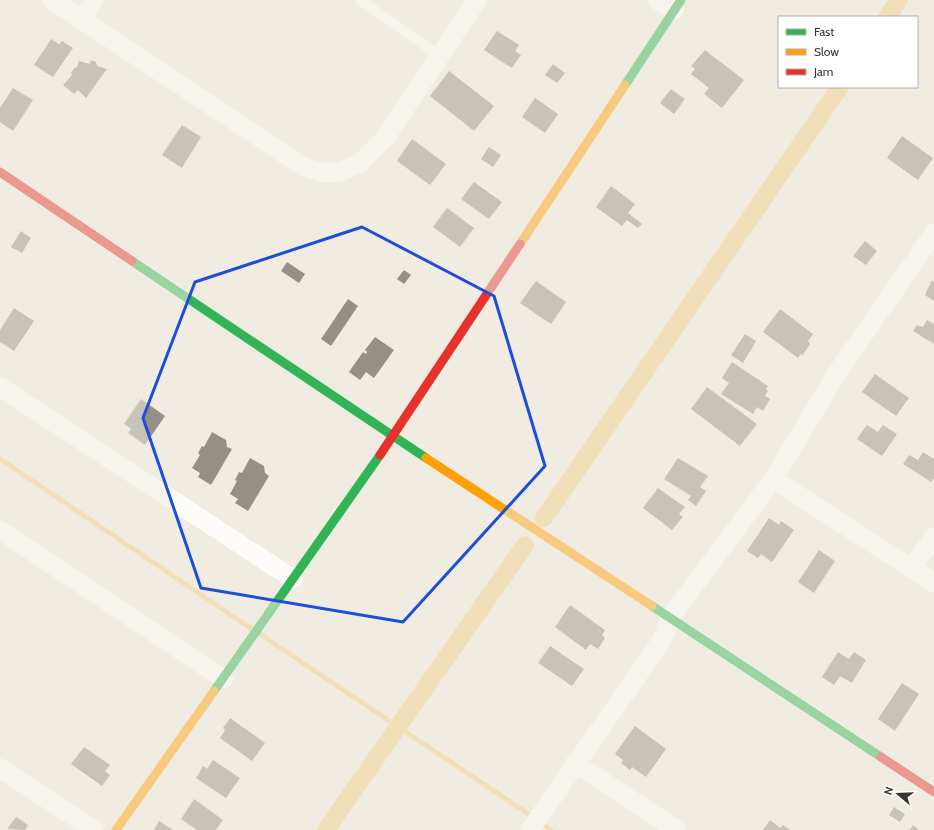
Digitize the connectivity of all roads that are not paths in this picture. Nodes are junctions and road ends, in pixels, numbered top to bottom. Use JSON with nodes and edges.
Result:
{"nodes":[{"id":1,"x":52,"y":0,"type":"edge"},
{"id":2,"x":94,"y":0,"type":"edge"},
{"id":3,"x":360,"y":0,"type":"edge"},
{"id":4,"x":477,"y":0,"type":"edge"},
{"id":5,"x":657,"y":0,"type":"edge"},
{"id":6,"x":678,"y":5,"type":"edge"},
{"id":7,"x":81,"y":19,"type":"junction"},
{"id":8,"x":440,"y":56,"type":"junction"},
{"id":9,"x":0,"y":172,"type":"edge"},
{"id":10,"x":934,"y":233,"type":"edge"},
{"id":11,"x":0,"y":387,"type":"edge"},
{"id":12,"x":393,"y":436,"type":"junction"},
{"id":13,"x":773,"y":479,"type":"junction"},
{"id":14,"x":0,"y":530,"type":"edge"},
{"id":15,"x":934,"y":537,"type":"edge"},
{"id":16,"x":911,"y":568,"type":"junction"},
{"id":17,"x":293,"y":579,"type":"junction"},
{"id":18,"x":934,"y":583,"type":"edge"},
{"id":19,"x":670,"y":618,"type":"junction"},
{"id":20,"x":224,"y":679,"type":"junction"},
{"id":21,"x":575,"y":763,"type":"junction"},
{"id":22,"x":0,"y":768,"type":"edge"},
{"id":23,"x":934,"y":792,"type":"edge"},
{"id":24,"x":94,"y":830,"type":"edge"},
{"id":25,"x":116,"y":830,"type":"edge"},
{"id":26,"x":530,"y":830,"type":"edge"},
{"id":27,"x":677,"y":830,"type":"edge"}],
"edges":[{"from":1,"to":7,"type":"street"},
{"from":2,"to":7,"type":"street"},
{"from":3,"to":8,"type":"lane"},
{"from":4,"to":8,"type":"street"},
{"from":5,"to":6,"type":"street"},
{"from":6,"to":12,"type":"street"},
{"from":7,"to":8,"type":"street"},
{"from":9,"to":12,"type":"street"},
{"from":10,"to":13,"type":"street"},
{"from":11,"to":17,"type":"street"},
{"from":12,"to":17,"type":"street"},
{"from":12,"to":19,"type":"street"},
{"from":13,"to":16,"type":"street"},
{"from":13,"to":19,"type":"street"},
{"from":14,"to":20,"type":"street"},
{"from":15,"to":16,"type":"street"},
{"from":16,"to":18,"type":"street"},
{"from":17,"to":20,"type":"street"},
{"from":19,"to":21,"type":"street"},
{"from":19,"to":23,"type":"street"},
{"from":20,"to":25,"type":"street"},
{"from":21,"to":26,"type":"street"},
{"from":21,"to":27,"type":"street"},
{"from":22,"to":24,"type":"street"}]}
